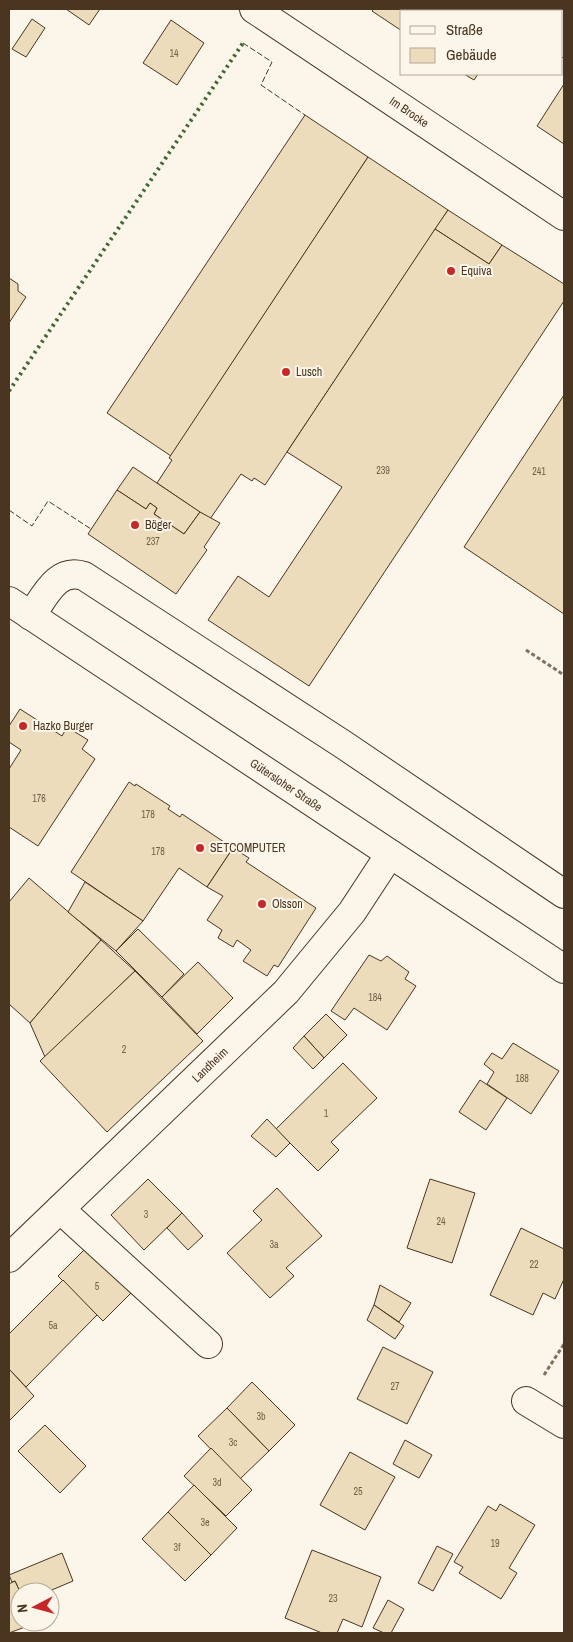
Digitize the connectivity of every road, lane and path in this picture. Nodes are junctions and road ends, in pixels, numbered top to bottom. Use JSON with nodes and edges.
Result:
{"nodes":[{"id":1,"x":254,"y":9,"type":"edge"},
{"id":2,"x":564,"y":216,"type":"edge"},
{"id":3,"x":9,"y":601,"type":"edge"},
{"id":4,"x":31,"y":616,"type":"junction"},
{"id":5,"x":526,"y":650,"type":"dead end"},
{"id":6,"x":564,"y":675,"type":"edge"},
{"id":7,"x":390,"y":854,"type":"junction"},
{"id":8,"x":564,"y":894,"type":"edge"},
{"id":9,"x":564,"y":969,"type":"edge"},
{"id":10,"x":60,"y":1209,"type":"junction"},
{"id":11,"x":9,"y":1258,"type":"edge"},
{"id":12,"x":208,"y":1344,"type":"dead end"},
{"id":13,"x":526,"y":1401,"type":"dead end"},
{"id":14,"x":564,"y":1424,"type":"edge"}],
"edges":[{"from":1,"to":2,"type":"street","name":"Im Brocke"},
{"from":3,"to":4,"type":"street","name":"Gütersloher Straße"},
{"from":4,"to":7,"type":"street","name":"Gütersloher Straße"},
{"from":4,"to":8,"type":"street"},
{"from":5,"to":6,"type":"path"},
{"from":7,"to":9,"type":"street","name":"Gütersloher Straße"},
{"from":7,"to":10,"type":"street","name":"Landheim"},
{"from":10,"to":11,"type":"street","name":"Landheim"},
{"from":10,"to":12,"type":"street"},
{"from":13,"to":14,"type":"street"}]}
